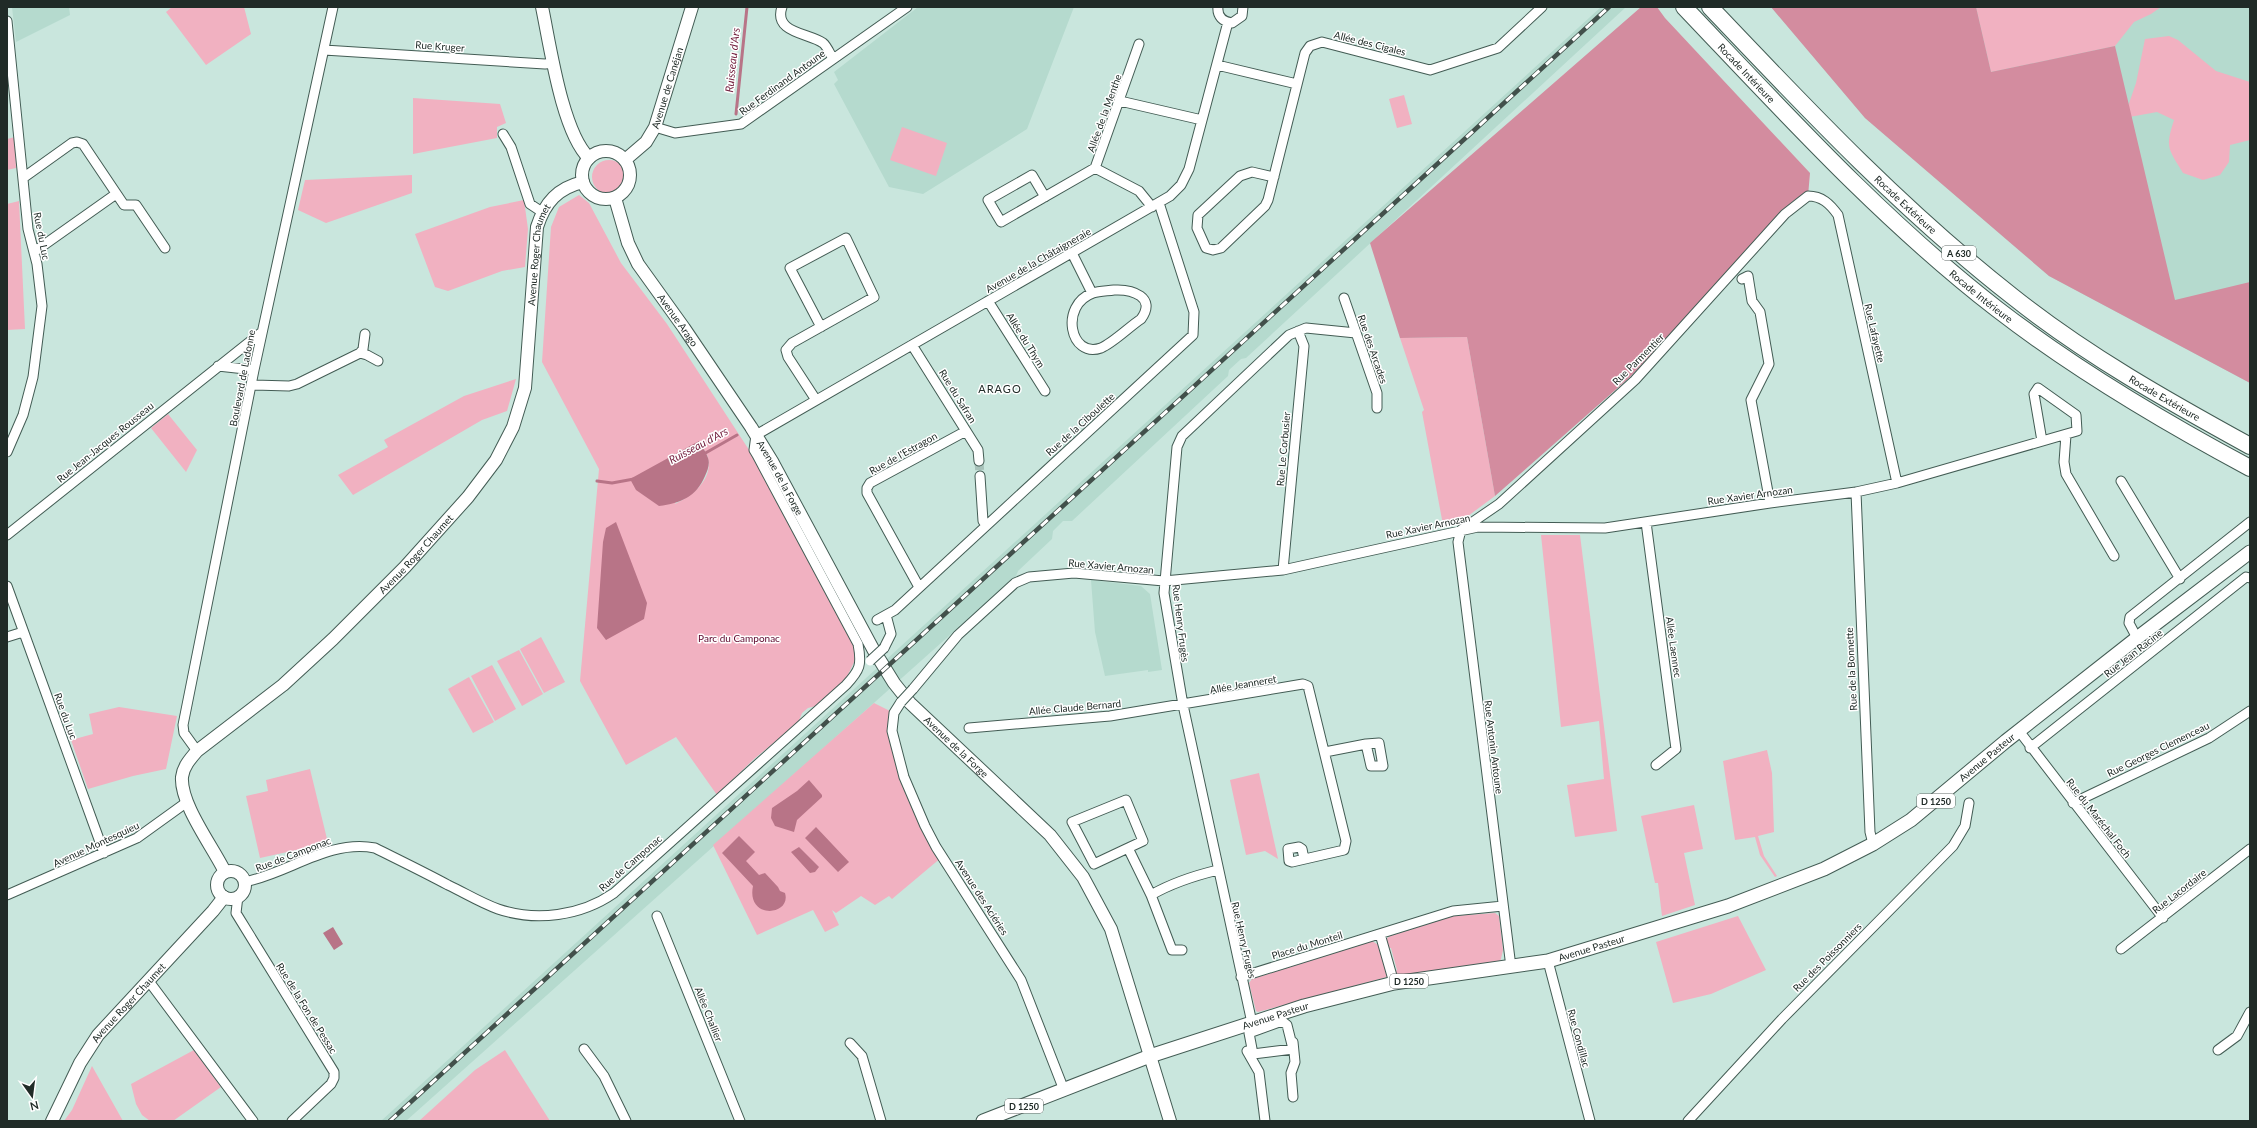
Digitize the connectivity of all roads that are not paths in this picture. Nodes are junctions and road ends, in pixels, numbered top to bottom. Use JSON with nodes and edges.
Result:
{"nodes":[{"id":1,"x":334,"y":7,"type":"edge"},
{"id":2,"x":542,"y":7,"type":"edge"},
{"id":3,"x":692,"y":7,"type":"edge"},
{"id":4,"x":782,"y":7,"type":"edge"},
{"id":5,"x":907,"y":7,"type":"edge"},
{"id":6,"x":1218,"y":7,"type":"edge"},
{"id":7,"x":1243,"y":7,"type":"edge"},
{"id":8,"x":1542,"y":7,"type":"edge"},
{"id":9,"x":1684,"y":7,"type":"edge"},
{"id":10,"x":1710,"y":7,"type":"edge"},
{"id":11,"x":7,"y":21,"type":"edge"},
{"id":12,"x":1228,"y":22,"type":"junction"},
{"id":13,"x":1139,"y":44,"type":"dead end"},
{"id":14,"x":324,"y":50,"type":"junction"},
{"id":15,"x":833,"y":59,"type":"junction"},
{"id":16,"x":554,"y":63,"type":"junction"},
{"id":17,"x":1217,"y":65,"type":"junction"},
{"id":18,"x":1297,"y":84,"type":"junction"},
{"id":19,"x":1120,"y":101,"type":"junction"},
{"id":20,"x":1202,"y":120,"type":"junction"},
{"id":21,"x":655,"y":127,"type":"junction"},
{"id":22,"x":503,"y":134,"type":"dead end"},
{"id":23,"x":590,"y":158,"type":"junction"},
{"id":24,"x":625,"y":160,"type":"junction"},
{"id":25,"x":1095,"y":168,"type":"junction"},
{"id":26,"x":1274,"y":177,"type":"junction"},
{"id":27,"x":23,"y":178,"type":"junction"},
{"id":28,"x":583,"y":182,"type":"junction"},
{"id":29,"x":116,"y":194,"type":"junction"},
{"id":30,"x":1818,"y":196,"type":"joint"},
{"id":31,"x":1045,"y":197,"type":"junction"},
{"id":32,"x":615,"y":198,"type":"junction"},
{"id":33,"x":1155,"y":205,"type":"junction"},
{"id":34,"x":542,"y":212,"type":"junction"},
{"id":35,"x":165,"y":248,"type":"dead end"},
{"id":36,"x":34,"y":252,"type":"junction"},
{"id":37,"x":1072,"y":253,"type":"junction"},
{"id":38,"x":1742,"y":279,"type":"dead end"},
{"id":39,"x":1092,"y":293,"type":"junction"},
{"id":40,"x":1344,"y":298,"type":"dead end"},
{"id":41,"x":988,"y":301,"type":"junction"},
{"id":42,"x":820,"y":327,"type":"junction"},
{"id":43,"x":1298,"y":331,"type":"junction"},
{"id":44,"x":262,"y":332,"type":"junction"},
{"id":45,"x":1356,"y":333,"type":"junction"},
{"id":46,"x":365,"y":334,"type":"dead end"},
{"id":47,"x":912,"y":345,"type":"junction"},
{"id":48,"x":360,"y":353,"type":"junction"},
{"id":49,"x":378,"y":361,"type":"dead end"},
{"id":50,"x":218,"y":366,"type":"junction"},
{"id":51,"x":254,"y":370,"type":"junction"},
{"id":52,"x":252,"y":385,"type":"junction"},
{"id":53,"x":1045,"y":391,"type":"dead end"},
{"id":54,"x":816,"y":400,"type":"junction"},
{"id":55,"x":1377,"y":408,"type":"dead end"},
{"id":56,"x":966,"y":431,"type":"junction"},
{"id":57,"x":756,"y":435,"type":"junction"},
{"id":58,"x":2066,"y":435,"type":"junction"},
{"id":59,"x":2042,"y":441,"type":"junction"},
{"id":60,"x":2250,"y":446,"type":"edge"},
{"id":61,"x":7,"y":452,"type":"edge"},
{"id":62,"x":979,"y":462,"type":"tunnel mouth"},
{"id":63,"x":2250,"y":468,"type":"edge"},
{"id":64,"x":980,"y":476,"type":"tunnel mouth"},
{"id":65,"x":2121,"y":481,"type":"dead end"},
{"id":66,"x":1897,"y":483,"type":"junction"},
{"id":67,"x":1856,"y":492,"type":"junction"},
{"id":68,"x":1770,"y":503,"type":"junction"},
{"id":69,"x":1646,"y":522,"type":"junction"},
{"id":70,"x":2250,"y":522,"type":"edge"},
{"id":71,"x":986,"y":525,"type":"junction"},
{"id":72,"x":1460,"y":530,"type":"junction"},
{"id":73,"x":7,"y":535,"type":"edge"},
{"id":74,"x":2250,"y":553,"type":"edge"},
{"id":75,"x":2114,"y":556,"type":"dead end"},
{"id":76,"x":1283,"y":570,"type":"junction"},
{"id":77,"x":2250,"y":578,"type":"edge"},
{"id":78,"x":2180,"y":579,"type":"junction"},
{"id":79,"x":1164,"y":582,"type":"junction"},
{"id":80,"x":7,"y":586,"type":"edge"},
{"id":81,"x":919,"y":587,"type":"junction"},
{"id":82,"x":886,"y":615,"type":"junction"},
{"id":83,"x":877,"y":620,"type":"dead end"},
{"id":84,"x":23,"y":632,"type":"junction"},
{"id":85,"x":7,"y":637,"type":"edge"},
{"id":86,"x":2137,"y":638,"type":"junction"},
{"id":87,"x":865,"y":662,"type":"junction"},
{"id":88,"x":1183,"y":705,"type":"junction"},
{"id":89,"x":2250,"y":711,"type":"edge"},
{"id":90,"x":894,"y":713,"type":"joint"},
{"id":91,"x":969,"y":728,"type":"dead end"},
{"id":92,"x":2019,"y":731,"type":"junction"},
{"id":93,"x":1366,"y":744,"type":"dead end"},
{"id":94,"x":2030,"y":748,"type":"junction"},
{"id":95,"x":197,"y":751,"type":"junction"},
{"id":96,"x":1325,"y":752,"type":"junction"},
{"id":97,"x":1656,"y":765,"type":"dead end"},
{"id":98,"x":187,"y":802,"type":"junction"},
{"id":99,"x":1969,"y":803,"type":"dead end"},
{"id":100,"x":2073,"y":803,"type":"junction"},
{"id":101,"x":1873,"y":844,"type":"junction"},
{"id":102,"x":1128,"y":848,"type":"junction"},
{"id":103,"x":2250,"y":849,"type":"edge"},
{"id":104,"x":104,"y":853,"type":"junction"},
{"id":105,"x":1304,"y":859,"type":"dead end"},
{"id":106,"x":1218,"y":870,"type":"junction"},
{"id":107,"x":225,"y":872,"type":"junction"},
{"id":108,"x":244,"y":882,"type":"junction"},
{"id":109,"x":7,"y":895,"type":"edge"},
{"id":110,"x":1151,"y":895,"type":"junction"},
{"id":111,"x":238,"y":896,"type":"junction"},
{"id":112,"x":224,"y":897,"type":"junction"},
{"id":113,"x":1503,"y":906,"type":"junction"},
{"id":114,"x":657,"y":916,"type":"dead end"},
{"id":115,"x":2163,"y":918,"type":"junction"},
{"id":116,"x":1380,"y":934,"type":"junction"},
{"id":117,"x":2121,"y":949,"type":"dead end"},
{"id":118,"x":1182,"y":950,"type":"dead end"},
{"id":119,"x":1548,"y":961,"type":"junction"},
{"id":120,"x":1511,"y":967,"type":"junction"},
{"id":121,"x":1241,"y":977,"type":"junction"},
{"id":122,"x":148,"y":980,"type":"junction"},
{"id":123,"x":1394,"y":983,"type":"junction"},
{"id":124,"x":1285,"y":1012,"type":"junction"},
{"id":125,"x":2250,"y":1012,"type":"edge"},
{"id":126,"x":1248,"y":1024,"type":"junction"},
{"id":127,"x":850,"y":1042,"type":"dead end"},
{"id":128,"x":584,"y":1049,"type":"dead end"},
{"id":129,"x":1293,"y":1049,"type":"joint"},
{"id":130,"x":2218,"y":1050,"type":"dead end"},
{"id":131,"x":1150,"y":1056,"type":"junction"},
{"id":132,"x":1064,"y":1090,"type":"junction"},
{"id":133,"x":1293,"y":1097,"type":"dead end"},
{"id":134,"x":52,"y":1121,"type":"edge"},
{"id":135,"x":253,"y":1121,"type":"edge"},
{"id":136,"x":292,"y":1121,"type":"edge"},
{"id":137,"x":626,"y":1121,"type":"edge"},
{"id":138,"x":740,"y":1121,"type":"edge"},
{"id":139,"x":881,"y":1121,"type":"edge"},
{"id":140,"x":983,"y":1121,"type":"edge"},
{"id":141,"x":1170,"y":1121,"type":"edge"},
{"id":142,"x":1265,"y":1121,"type":"edge"},
{"id":143,"x":1590,"y":1121,"type":"edge"},
{"id":144,"x":1688,"y":1121,"type":"edge"}],
"edges":[{"from":1,"to":14,"type":"street","name":"Boulevard de Ladonne"},
{"from":2,"to":16,"type":"main road"},
{"from":3,"to":21,"type":"main road","name":"Avenue de Canéjan"},
{"from":4,"to":15,"type":"street"},
{"from":5,"to":15,"type":"street","name":"Rue Ferdinand Antoune"},
{"from":6,"to":12,"type":"street"},
{"from":7,"to":12,"type":"street"},
{"from":8,"to":18,"type":"street","name":"Allée des Cigales"},
{"from":9,"to":63,"type":"highway","name":"Rocade Intérieure","number":"A 630"},
{"from":10,"to":60,"type":"highway","name":"Rocade Extérieure","number":"A 630"},
{"from":11,"to":27,"type":"street","name":"Rue du Luc"},
{"from":12,"to":17,"type":"street","name":"Avenue de la Châtaigneraie"},
{"from":13,"to":19,"type":"street","name":"Allée de la Menthe"},
{"from":14,"to":16,"type":"street","name":"Rue Kruger"},
{"from":14,"to":44,"type":"street","name":"Boulevard de Ladonne"},
{"from":15,"to":21,"type":"street","name":"Rue Ferdinand Antoune"},
{"from":16,"to":23,"type":"main road"},
{"from":17,"to":18,"type":"street"},
{"from":17,"to":20,"type":"street","name":"Avenue de la Châtaigneraie"},
{"from":18,"to":26,"type":"street","name":"Allée des Cigales"},
{"from":19,"to":20,"type":"street"},
{"from":19,"to":25,"type":"street","name":"Allée de la Menthe"},
{"from":20,"to":33,"type":"street","name":"Avenue de la Châtaigneraie"},
{"from":21,"to":24,"type":"main road","name":"Avenue de Canéjan"},
{"from":22,"to":34,"type":"street"},
{"from":23,"to":24,"type":"main road"},
{"from":23,"to":28,"type":"main road"},
{"from":24,"to":32,"type":"main road"},
{"from":25,"to":31,"type":"street"},
{"from":25,"to":33,"type":"street","name":"Allée de la Menthe"},
{"from":26,"to":26,"type":"street","name":"Allée des Cigales"},
{"from":27,"to":29,"type":"street"},
{"from":27,"to":36,"type":"street","name":"Rue du Luc"},
{"from":28,"to":32,"type":"main road"},
{"from":28,"to":34,"type":"main road","name":"Avenue Roger Chaumet"},
{"from":29,"to":35,"type":"street"},
{"from":29,"to":36,"type":"street"},
{"from":30,"to":66,"type":"street","name":"Rue Lafayette"},
{"from":30,"to":72,"type":"street","name":"Rue Parmentier"},
{"from":31,"to":31,"type":"street"},
{"from":32,"to":57,"type":"main road","name":"Avenue Arago"},
{"from":33,"to":37,"type":"street","name":"Avenue de la Châtaigneraie"},
{"from":33,"to":71,"type":"street","name":"Rue de la Ciboulette"},
{"from":34,"to":95,"type":"main road","name":"Avenue Roger Chaumet"},
{"from":36,"to":61,"type":"street","name":"Rue du Luc"},
{"from":37,"to":39,"type":"street"},
{"from":37,"to":41,"type":"street","name":"Avenue de la Châtaigneraie"},
{"from":38,"to":68,"type":"street"},
{"from":39,"to":39,"type":"street"},
{"from":40,"to":45,"type":"street","name":"Rue des Arcades"},
{"from":41,"to":47,"type":"street","name":"Avenue de la Châtaigneraie"},
{"from":41,"to":53,"type":"street","name":"Allée du Thym"},
{"from":42,"to":42,"type":"street"},
{"from":42,"to":54,"type":"street"},
{"from":43,"to":45,"type":"street","name":"Rue Henry Frugès"},
{"from":43,"to":76,"type":"street","name":"Rue Le Corbusier"},
{"from":43,"to":79,"type":"street","name":"Rue Henry Frugès"},
{"from":44,"to":50,"type":"street","name":"Rue Jean-Jacques Rousseau"},
{"from":44,"to":51,"type":"street","name":"Boulevard de Ladonne"},
{"from":45,"to":55,"type":"street","name":"Rue des Arcades"},
{"from":46,"to":48,"type":"street"},
{"from":47,"to":54,"type":"street","name":"Avenue de la Châtaigneraie"},
{"from":47,"to":56,"type":"street","name":"Rue du Safran"},
{"from":48,"to":49,"type":"street"},
{"from":48,"to":52,"type":"street"},
{"from":50,"to":51,"type":"street"},
{"from":50,"to":73,"type":"street","name":"Rue Jean-Jacques Rousseau"},
{"from":51,"to":52,"type":"street","name":"Boulevard de Ladonne"},
{"from":52,"to":95,"type":"street","name":"Boulevard de Ladonne"},
{"from":54,"to":57,"type":"street","name":"Avenue de la Châtaigneraie"},
{"from":56,"to":62,"type":"street","name":"Rue du Safran"},
{"from":56,"to":81,"type":"street","name":"Rue de l'Estragon"},
{"from":57,"to":87,"type":"street"},
{"from":57,"to":131,"type":"main road","name":"Avenue de la Forge"},
{"from":58,"to":59,"type":"street","name":"Rue Xavier Arnozan"},
{"from":58,"to":59,"type":"street"},
{"from":58,"to":75,"type":"street"},
{"from":59,"to":66,"type":"street","name":"Rue Xavier Arnozan"},
{"from":64,"to":71,"type":"street"},
{"from":65,"to":78,"type":"street"},
{"from":66,"to":67,"type":"street","name":"Rue Xavier Arnozan"},
{"from":67,"to":68,"type":"street","name":"Rue Xavier Arnozan"},
{"from":67,"to":101,"type":"street","name":"Rue de la Bonnette"},
{"from":68,"to":69,"type":"street","name":"Rue Xavier Arnozan"},
{"from":69,"to":72,"type":"street","name":"Rue Xavier Arnozan"},
{"from":69,"to":97,"type":"street","name":"Allée Laennec"},
{"from":70,"to":78,"type":"street"},
{"from":71,"to":81,"type":"street","name":"Rue de la Ciboulette"},
{"from":72,"to":76,"type":"street","name":"Rue Xavier Arnozan"},
{"from":72,"to":113,"type":"street","name":"Rue Antonin Antoune"},
{"from":74,"to":86,"type":"main road","name":"Avenue Pasteur","number":"D 1250"},
{"from":76,"to":79,"type":"street","name":"Rue Xavier Arnozan"},
{"from":77,"to":94,"type":"street","name":"Rue Jean Racine"},
{"from":78,"to":86,"type":"street"},
{"from":79,"to":88,"type":"street","name":"Rue Henry Frugès"},
{"from":79,"to":90,"type":"street","name":"Rue Xavier Arnozan","bridge":true},
{"from":80,"to":84,"type":"street","name":"Rue du Luc"},
{"from":81,"to":82,"type":"street","name":"Rue de la Ciboulette"},
{"from":82,"to":83,"type":"street","name":"Rue de la Ciboulette"},
{"from":82,"to":87,"type":"street","name":"Rue de Camponac","bridge":true},
{"from":84,"to":85,"type":"street"},
{"from":84,"to":104,"type":"street","name":"Rue du Luc"},
{"from":86,"to":92,"type":"main road","name":"Avenue Pasteur","number":"D 1250"},
{"from":87,"to":108,"type":"street","name":"Rue de Camponac"},
{"from":88,"to":91,"type":"street","name":"Allée Claude Bernard"},
{"from":88,"to":96,"type":"street","name":"Allée Jeanneret"},
{"from":88,"to":106,"type":"street","name":"Rue Henry Frugès"},
{"from":89,"to":100,"type":"street","name":"Rue Georges Clemenceau"},
{"from":90,"to":132,"type":"street","name":"Avenue des Aciéries"},
{"from":92,"to":94,"type":"street","name":"Rue du Maréchal Foch"},
{"from":92,"to":101,"type":"main road","name":"Avenue Pasteur","number":"D 1250"},
{"from":93,"to":96,"type":"street"},
{"from":94,"to":100,"type":"street","name":"Rue du Maréchal Foch"},
{"from":95,"to":98,"type":"main road","name":"Avenue Roger Chaumet"},
{"from":96,"to":105,"type":"street"},
{"from":98,"to":104,"type":"street","name":"Avenue Montesquieu"},
{"from":98,"to":107,"type":"main road","name":"Avenue Roger Chaumet"},
{"from":99,"to":144,"type":"street","name":"Rue des Poissonniers"},
{"from":100,"to":115,"type":"street","name":"Rue du Maréchal Foch"},
{"from":101,"to":119,"type":"main road","name":"Avenue Pasteur","number":"D 1250"},
{"from":102,"to":102,"type":"street"},
{"from":102,"to":110,"type":"street"},
{"from":103,"to":115,"type":"street","name":"Rue Lacordaire"},
{"from":104,"to":109,"type":"street","name":"Avenue Montesquieu"},
{"from":106,"to":110,"type":"street"},
{"from":106,"to":121,"type":"street","name":"Rue Henry Frugès"},
{"from":107,"to":108,"type":"main road"},
{"from":107,"to":112,"type":"main road"},
{"from":108,"to":111,"type":"main road"},
{"from":110,"to":118,"type":"street"},
{"from":111,"to":112,"type":"main road"},
{"from":111,"to":136,"type":"street","name":"Rue de la Fon de Pessac"},
{"from":112,"to":122,"type":"main road","name":"Avenue Roger Chaumet"},
{"from":113,"to":116,"type":"street","name":"Place du Monteil"},
{"from":113,"to":120,"type":"street","name":"Rue Antonin Antoune"},
{"from":114,"to":138,"type":"street","name":"Allée Challier"},
{"from":115,"to":117,"type":"street","name":"Rue Lacordaire"},
{"from":116,"to":121,"type":"street","name":"Place du Monteil"},
{"from":116,"to":123,"type":"street"},
{"from":119,"to":120,"type":"main road","name":"Avenue Pasteur","number":"D 1250"},
{"from":119,"to":143,"type":"street","name":"Rue Condillac"},
{"from":120,"to":123,"type":"main road","name":"Avenue Pasteur","number":"D 1250"},
{"from":121,"to":126,"type":"street","name":"Rue Henry Frugès"},
{"from":122,"to":134,"type":"main road","name":"Avenue Roger Chaumet"},
{"from":122,"to":135,"type":"street"},
{"from":123,"to":124,"type":"main road","name":"Avenue Pasteur","number":"D 1250"},
{"from":124,"to":126,"type":"main road","name":"Avenue Pasteur","number":"D 1250"},
{"from":124,"to":133,"type":"street"},
{"from":125,"to":130,"type":"street"},
{"from":126,"to":131,"type":"main road","name":"Avenue Pasteur","number":"D 1250"},
{"from":126,"to":142,"type":"street","name":"Rue Henry Frugès"},
{"from":127,"to":139,"type":"street"},
{"from":128,"to":137,"type":"street"},
{"from":129,"to":129,"type":"street"},
{"from":131,"to":132,"type":"main road","name":"Avenue Pasteur","number":"D 1250"},
{"from":131,"to":141,"type":"main road","name":"Avenue de la Forge"},
{"from":132,"to":140,"type":"main road","name":"Avenue Pasteur","number":"D 1250"}]}
